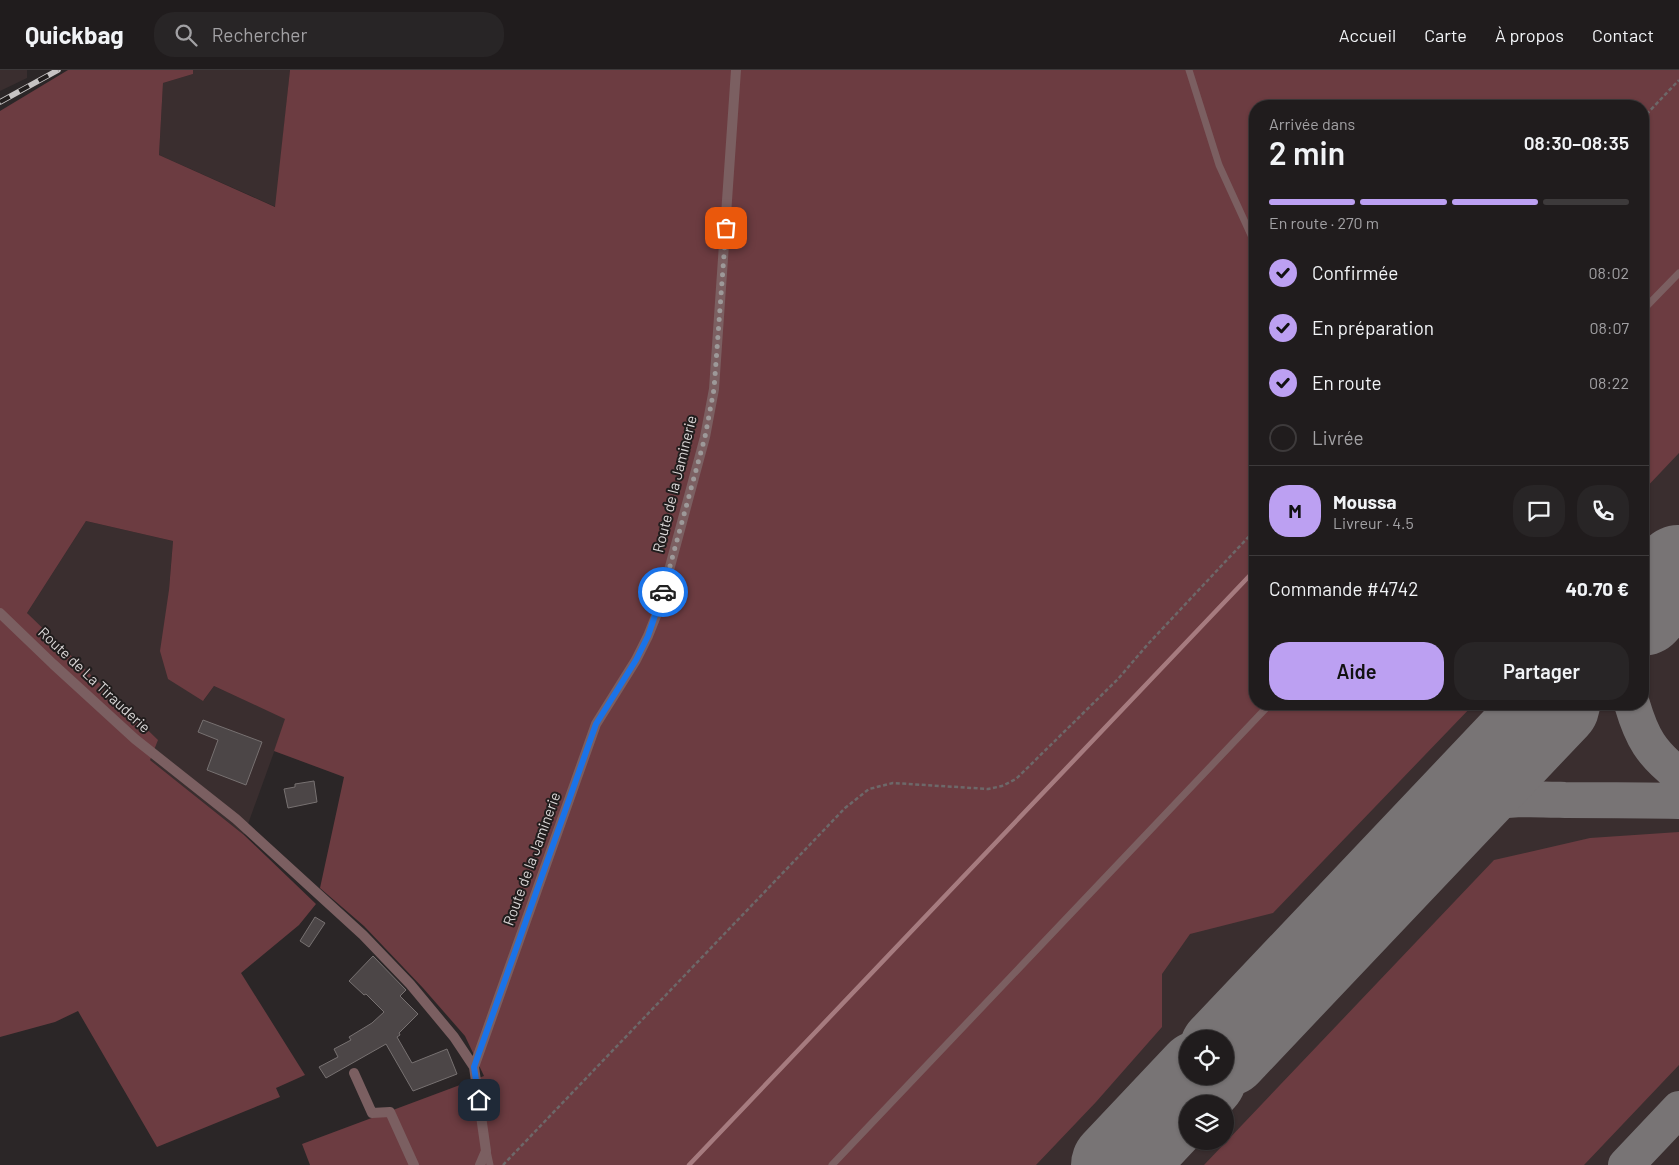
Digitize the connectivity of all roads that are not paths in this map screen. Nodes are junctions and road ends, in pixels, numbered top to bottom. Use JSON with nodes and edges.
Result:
{"nodes":[{"id":1,"x":736,"y":70,"type":"edge"},
{"id":2,"x":1189,"y":70,"type":"edge"},
{"id":3,"x":1249,"y":231,"type":"edge"},
{"id":4,"x":1679,"y":273,"type":"edge"},
{"id":5,"x":1649,"y":305,"type":"edge"},
{"id":6,"x":0,"y":613,"type":"edge"},
{"id":7,"x":1264,"y":710,"type":"edge"},
{"id":8,"x":474,"y":1067,"type":"junction"},
{"id":9,"x":354,"y":1073,"type":"dead end"},
{"id":10,"x":486,"y":1151,"type":"junction"},
{"id":11,"x":414,"y":1165,"type":"edge"},
{"id":12,"x":480,"y":1165,"type":"edge"},
{"id":13,"x":490,"y":1165,"type":"edge"},
{"id":14,"x":832,"y":1165,"type":"edge"}],
"edges":[{"from":1,"to":8,"type":"street","name":"Route de la Jaminerie"},
{"from":2,"to":3,"type":"lane"},
{"from":4,"to":5,"type":"lane"},
{"from":6,"to":8,"type":"street","name":"Route de La Tirauderie"},
{"from":7,"to":14,"type":"lane"},
{"from":8,"to":10,"type":"street","name":"Route de la Jaminerie"},
{"from":9,"to":11,"type":"street"},
{"from":10,"to":12,"type":"street"},
{"from":10,"to":13,"type":"lane"}]}
